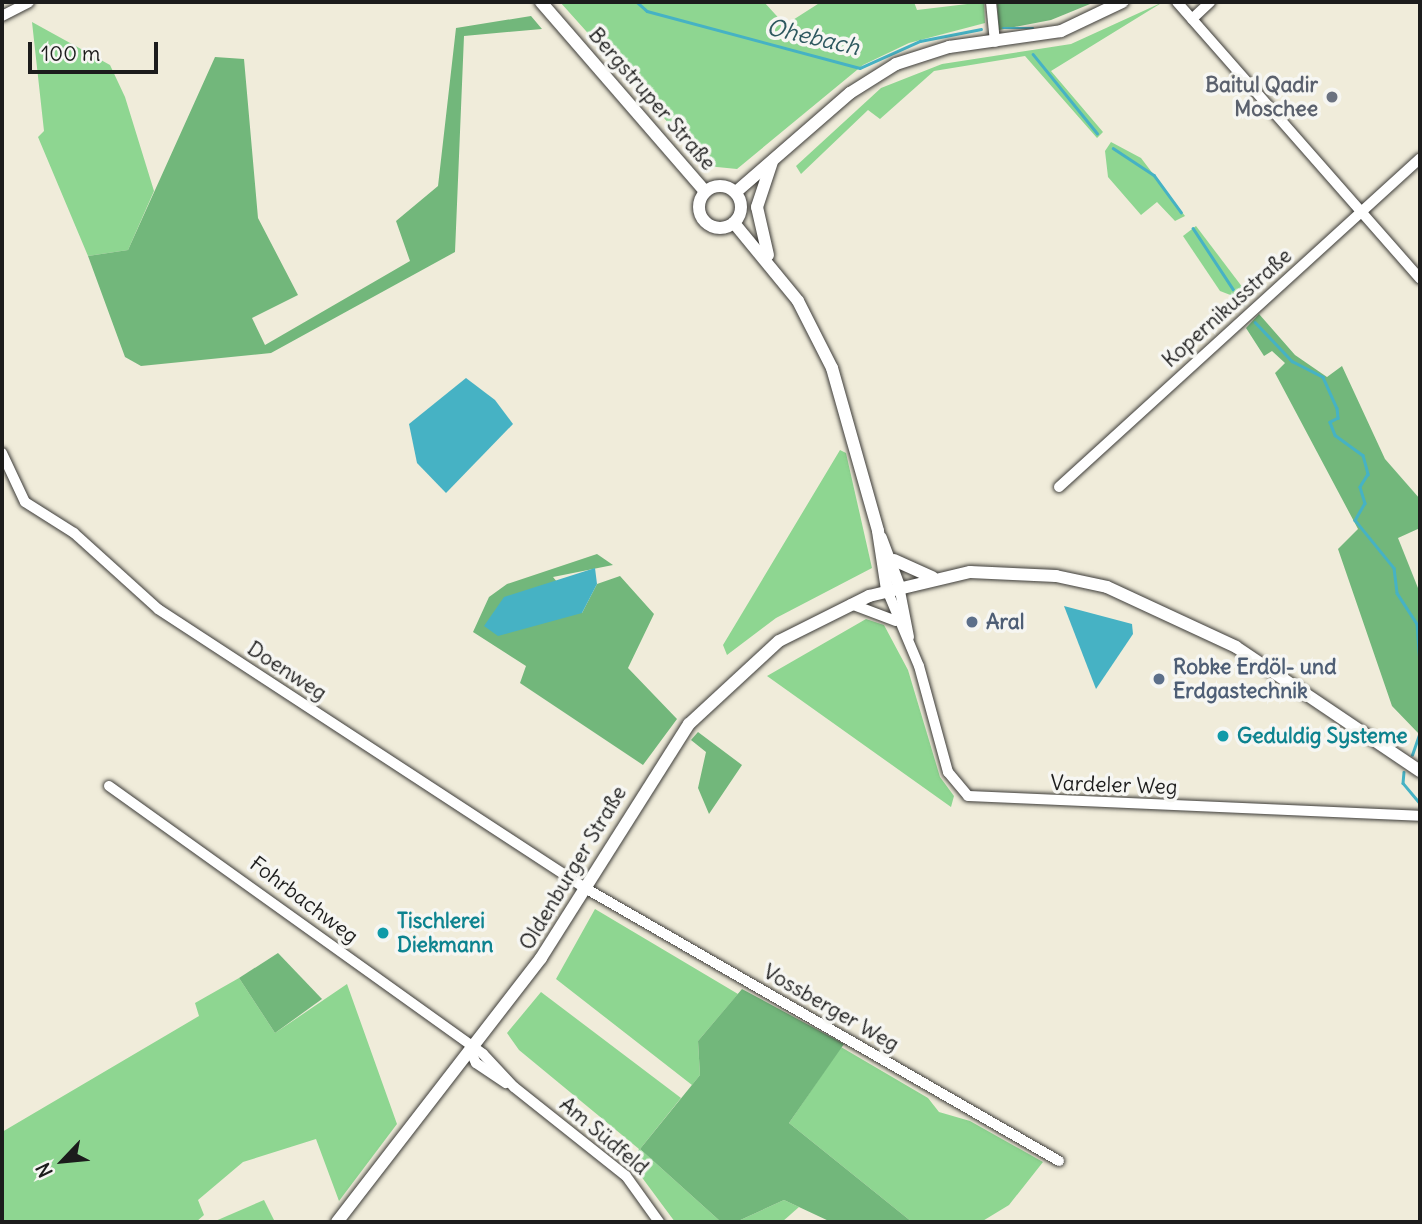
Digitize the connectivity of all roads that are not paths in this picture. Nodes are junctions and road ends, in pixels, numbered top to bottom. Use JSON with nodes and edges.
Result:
{"nodes":[{"id":1,"x":29,"y":2,"type":"edge"},
{"id":2,"x":541,"y":2,"type":"edge"},
{"id":3,"x":991,"y":2,"type":"edge"},
{"id":4,"x":1122,"y":2,"type":"edge"},
{"id":5,"x":1177,"y":2,"type":"edge"},
{"id":6,"x":1210,"y":2,"type":"edge"},
{"id":7,"x":13,"y":5,"type":"edge"},
{"id":8,"x":2,"y":16,"type":"edge"},
{"id":9,"x":1192,"y":19,"type":"junction"},
{"id":10,"x":995,"y":41,"type":"junction"},
{"id":11,"x":1420,"y":158,"type":"edge"},
{"id":12,"x":772,"y":162,"type":"junction"},
{"id":13,"x":705,"y":191,"type":"junction"},
{"id":14,"x":736,"y":192,"type":"junction"},
{"id":15,"x":1360,"y":212,"type":"junction"},
{"id":16,"x":734,"y":223,"type":"junction"},
{"id":17,"x":769,"y":259,"type":"junction"},
{"id":18,"x":1420,"y":279,"type":"edge"},
{"id":19,"x":2,"y":453,"type":"edge"},
{"id":20,"x":1059,"y":487,"type":"dead end"},
{"id":21,"x":878,"y":531,"type":"junction"},
{"id":22,"x":894,"y":560,"type":"junction"},
{"id":23,"x":932,"y":577,"type":"junction"},
{"id":24,"x":893,"y":588,"type":"junction"},
{"id":25,"x":850,"y":604,"type":"junction"},
{"id":26,"x":896,"y":621,"type":"junction"},
{"id":27,"x":911,"y":647,"type":"junction"},
{"id":28,"x":1420,"y":771,"type":"edge"},
{"id":29,"x":109,"y":786,"type":"dead end"},
{"id":30,"x":1420,"y":816,"type":"edge"},
{"id":31,"x":585,"y":888,"type":"junction"},
{"id":32,"x":471,"y":1052,"type":"junction"},
{"id":33,"x":1059,"y":1161,"type":"dead end"},
{"id":34,"x":337,"y":1222,"type":"edge"},
{"id":35,"x":659,"y":1222,"type":"edge"}],
"edges":[{"from":1,"to":7,"type":"street"},
{"from":2,"to":13,"type":"main road","name":"Bergstruper Straße"},
{"from":3,"to":10,"type":"street"},
{"from":4,"to":10,"type":"main road"},
{"from":5,"to":9,"type":"street"},
{"from":6,"to":9,"type":"street"},
{"from":7,"to":8,"type":"street"},
{"from":9,"to":15,"type":"street"},
{"from":10,"to":12,"type":"main road"},
{"from":11,"to":15,"type":"street","name":"Kopernikusstraße"},
{"from":12,"to":14,"type":"main road"},
{"from":12,"to":17,"type":"main road"},
{"from":13,"to":14,"type":"main road"},
{"from":13,"to":16,"type":"main road"},
{"from":14,"to":16,"type":"main road"},
{"from":15,"to":18,"type":"street"},
{"from":15,"to":20,"type":"street","name":"Kopernikusstraße"},
{"from":16,"to":17,"type":"main road"},
{"from":17,"to":21,"type":"main road"},
{"from":19,"to":31,"type":"street","name":"Doenweg"},
{"from":21,"to":22,"type":"main road"},
{"from":21,"to":24,"type":"main road"},
{"from":22,"to":23,"type":"main road"},
{"from":22,"to":24,"type":"main road"},
{"from":23,"to":24,"type":"main road","name":"Oldenburger Straße"},
{"from":23,"to":28,"type":"main road"},
{"from":24,"to":25,"type":"main road","name":"Oldenburger Straße"},
{"from":24,"to":26,"type":"street","name":"Vardeler Weg"},
{"from":24,"to":27,"type":"street","name":"Vardeler Weg"},
{"from":25,"to":26,"type":"street"},
{"from":25,"to":31,"type":"main road","name":"Oldenburger Straße"},
{"from":26,"to":27,"type":"street","name":"Vardeler Weg"},
{"from":27,"to":30,"type":"street","name":"Vardeler Weg"},
{"from":29,"to":32,"type":"street","name":"Fohrbachweg"},
{"from":31,"to":32,"type":"main road","name":"Oldenburger Straße"},
{"from":31,"to":33,"type":"street","name":"Vossberger Weg"},
{"from":32,"to":34,"type":"main road","name":"Oldenburger Straße"},
{"from":32,"to":35,"type":"street","name":"Am Südfeld"}]}
